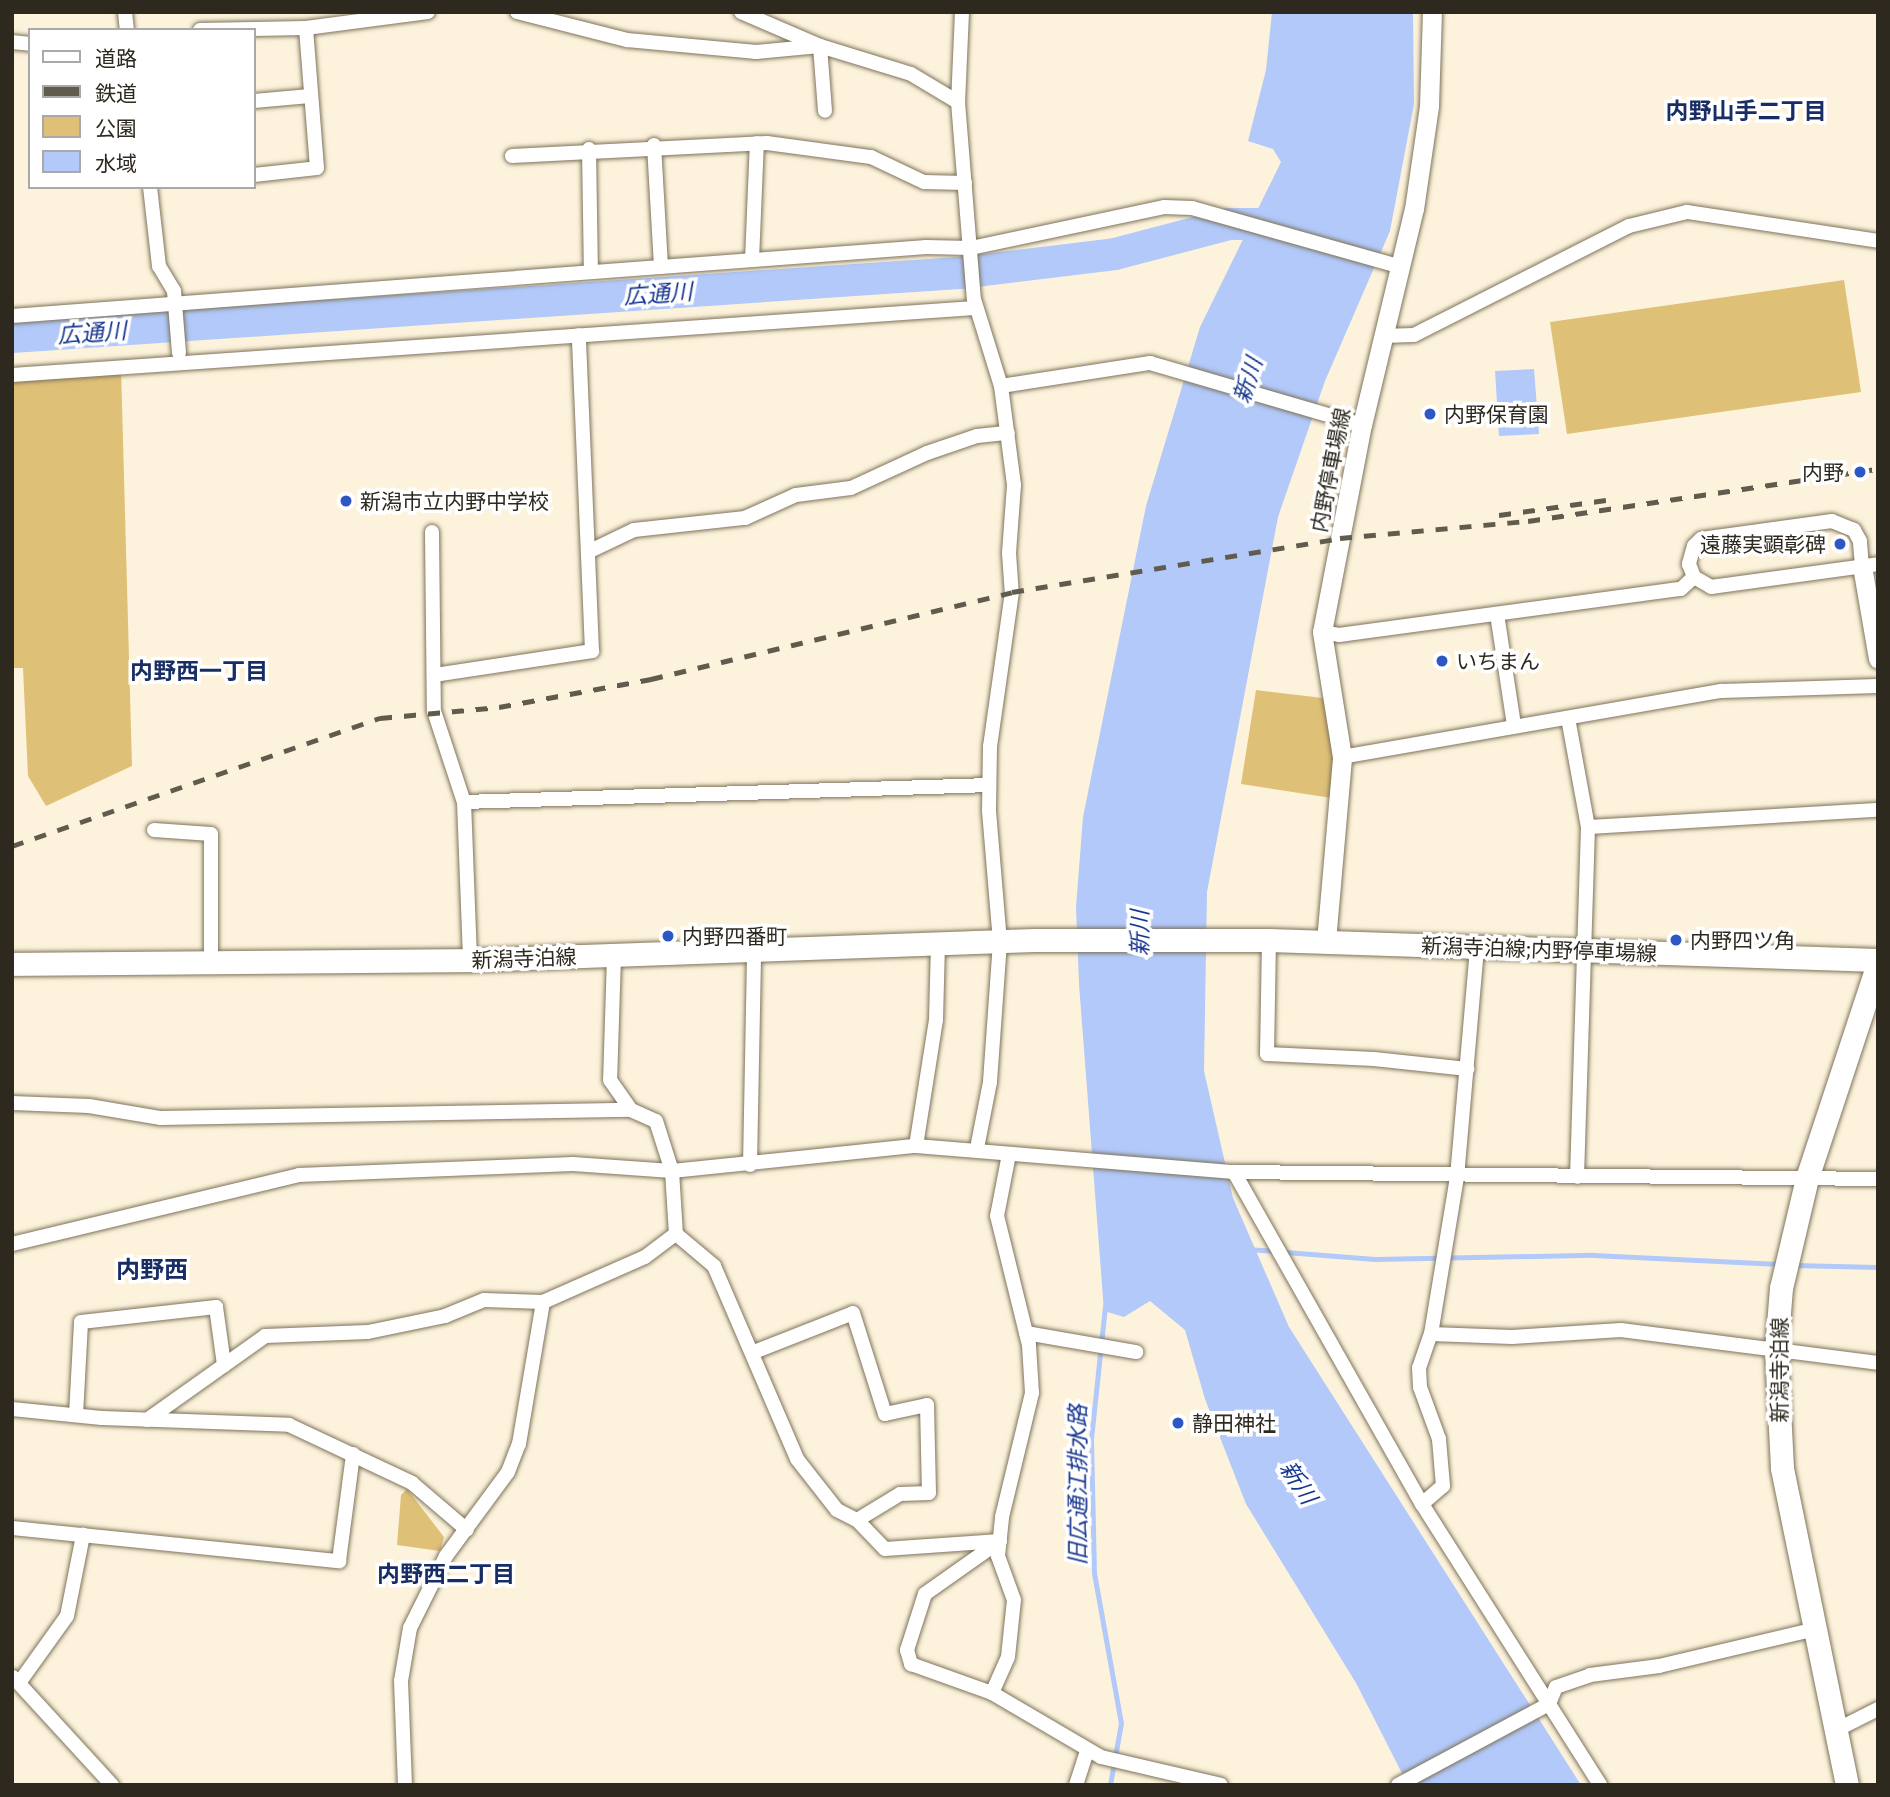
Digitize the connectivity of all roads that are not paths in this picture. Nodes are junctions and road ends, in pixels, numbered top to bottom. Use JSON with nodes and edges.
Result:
{"nodes":[{"id":1,"x":428,"y":12,"type":"edge"},
{"id":2,"x":517,"y":12,"type":"edge"},
{"id":3,"x":741,"y":12,"type":"edge"},
{"id":4,"x":962,"y":12,"type":"edge"},
{"id":5,"x":1432,"y":12,"type":"edge"},
{"id":6,"x":306,"y":28,"type":"junction"},
{"id":7,"x":256,"y":29,"type":"edge"},
{"id":8,"x":820,"y":46,"type":"junction"},
{"id":9,"x":310,"y":96,"type":"junction"},
{"id":10,"x":256,"y":102,"type":"edge"},
{"id":11,"x":958,"y":102,"type":"junction"},
{"id":12,"x":825,"y":111,"type":"dead end"},
{"id":13,"x":757,"y":143,"type":"junction"},
{"id":14,"x":654,"y":145,"type":"junction"},
{"id":15,"x":589,"y":149,"type":"junction"},
{"id":16,"x":512,"y":156,"type":"dead end"},
{"id":17,"x":256,"y":175,"type":"edge"},
{"id":18,"x":965,"y":183,"type":"junction"},
{"id":19,"x":151,"y":189,"type":"edge"},
{"id":20,"x":1878,"y":241,"type":"edge"},
{"id":21,"x":971,"y":251,"type":"junction"},
{"id":22,"x":752,"y":260,"type":"junction"},
{"id":23,"x":1399,"y":266,"type":"junction"},
{"id":24,"x":661,"y":267,"type":"junction"},
{"id":25,"x":591,"y":272,"type":"junction"},
{"id":26,"x":175,"y":303,"type":"junction"},
{"id":27,"x":975,"y":304,"type":"junction"},
{"id":28,"x":12,"y":316,"type":"edge"},
{"id":29,"x":579,"y":335,"type":"junction"},
{"id":30,"x":1382,"y":336,"type":"junction"},
{"id":31,"x":179,"y":353,"type":"dead end"},
{"id":32,"x":12,"y":375,"type":"edge"},
{"id":33,"x":1001,"y":386,"type":"junction"},
{"id":34,"x":1362,"y":425,"type":"junction"},
{"id":35,"x":1007,"y":433,"type":"junction"},
{"id":36,"x":432,"y":532,"type":"dead end"},
{"id":37,"x":590,"y":551,"type":"junction"},
{"id":38,"x":1870,"y":565,"type":"edge"},
{"id":39,"x":1694,"y":577,"type":"junction"},
{"id":40,"x":1497,"y":614,"type":"junction"},
{"id":41,"x":1322,"y":632,"type":"junction"},
{"id":42,"x":1878,"y":659,"type":"edge"},
{"id":43,"x":434,"y":675,"type":"junction"},
{"id":44,"x":1878,"y":686,"type":"edge"},
{"id":45,"x":1568,"y":718,"type":"junction"},
{"id":46,"x":1514,"y":725,"type":"junction"},
{"id":47,"x":1342,"y":757,"type":"junction"},
{"id":48,"x":989,"y":785,"type":"junction"},
{"id":49,"x":464,"y":802,"type":"junction"},
{"id":50,"x":1878,"y":810,"type":"edge"},
{"id":51,"x":1588,"y":827,"type":"junction"},
{"id":52,"x":154,"y":830,"type":"dead end"},
{"id":53,"x":1269,"y":940,"type":"junction"},
{"id":54,"x":1326,"y":941,"type":"junction"},
{"id":55,"x":1000,"y":942,"type":"junction"},
{"id":56,"x":938,"y":945,"type":"junction"},
{"id":57,"x":1477,"y":947,"type":"junction"},
{"id":58,"x":754,"y":952,"type":"junction"},
{"id":59,"x":1583,"y":953,"type":"junction"},
{"id":60,"x":614,"y":956,"type":"junction"},
{"id":61,"x":470,"y":960,"type":"junction"},
{"id":62,"x":211,"y":962,"type":"junction"},
{"id":63,"x":1878,"y":962,"type":"edge"},
{"id":64,"x":12,"y":964,"type":"edge"},
{"id":65,"x":1466,"y":1069,"type":"junction"},
{"id":66,"x":12,"y":1103,"type":"edge"},
{"id":67,"x":631,"y":1110,"type":"junction"},
{"id":68,"x":916,"y":1146,"type":"junction"},
{"id":69,"x":976,"y":1148,"type":"junction"},
{"id":70,"x":1009,"y":1154,"type":"junction"},
{"id":71,"x":750,"y":1165,"type":"junction"},
{"id":72,"x":672,"y":1171,"type":"junction"},
{"id":73,"x":1234,"y":1172,"type":"junction"},
{"id":74,"x":1457,"y":1177,"type":"junction"},
{"id":75,"x":1577,"y":1177,"type":"junction"},
{"id":76,"x":1807,"y":1178,"type":"junction"},
{"id":77,"x":1878,"y":1179,"type":"edge"},
{"id":78,"x":676,"y":1234,"type":"junction"},
{"id":79,"x":12,"y":1244,"type":"edge"},
{"id":80,"x":543,"y":1302,"type":"junction"},
{"id":81,"x":1026,"y":1333,"type":"junction"},
{"id":82,"x":1431,"y":1334,"type":"junction"},
{"id":83,"x":1776,"y":1350,"type":"junction"},
{"id":84,"x":754,"y":1352,"type":"junction"},
{"id":85,"x":1136,"y":1352,"type":"dead end"},
{"id":86,"x":1878,"y":1363,"type":"edge"},
{"id":87,"x":224,"y":1365,"type":"junction"},
{"id":88,"x":12,"y":1409,"type":"edge"},
{"id":89,"x":76,"y":1415,"type":"junction"},
{"id":90,"x":147,"y":1419,"type":"junction"},
{"id":91,"x":353,"y":1454,"type":"junction"},
{"id":92,"x":1422,"y":1504,"type":"junction"},
{"id":93,"x":856,"y":1520,"type":"junction"},
{"id":94,"x":12,"y":1528,"type":"edge"},
{"id":95,"x":467,"y":1530,"type":"junction"},
{"id":96,"x":83,"y":1535,"type":"junction"},
{"id":97,"x":1000,"y":1541,"type":"junction"},
{"id":98,"x":1815,"y":1629,"type":"junction"},
{"id":99,"x":16,"y":1679,"type":"edge"},
{"id":100,"x":992,"y":1693,"type":"junction"},
{"id":101,"x":1549,"y":1704,"type":"junction"},
{"id":102,"x":1878,"y":1709,"type":"edge"},
{"id":103,"x":1836,"y":1730,"type":"junction"},
{"id":104,"x":1087,"y":1751,"type":"junction"},
{"id":105,"x":112,"y":1785,"type":"edge"},
{"id":106,"x":405,"y":1785,"type":"edge"},
{"id":107,"x":1076,"y":1785,"type":"edge"},
{"id":108,"x":1221,"y":1785,"type":"edge"},
{"id":109,"x":1398,"y":1785,"type":"edge"},
{"id":110,"x":1600,"y":1785,"type":"edge"},
{"id":111,"x":1847,"y":1785,"type":"edge"}],
"edges":[{"from":1,"to":6,"type":"street"},
{"from":2,"to":8,"type":"street"},
{"from":3,"to":8,"type":"street"},
{"from":4,"to":11,"type":"street"},
{"from":5,"to":23,"type":"main road","name":"内野停車場線"},
{"from":6,"to":7,"type":"street"},
{"from":6,"to":9,"type":"street"},
{"from":8,"to":11,"type":"street"},
{"from":8,"to":12,"type":"street"},
{"from":9,"to":10,"type":"street"},
{"from":9,"to":17,"type":"street"},
{"from":11,"to":18,"type":"street"},
{"from":13,"to":14,"type":"street"},
{"from":13,"to":18,"type":"street"},
{"from":13,"to":22,"type":"street"},
{"from":14,"to":15,"type":"street"},
{"from":14,"to":24,"type":"street"},
{"from":15,"to":16,"type":"street"},
{"from":15,"to":25,"type":"street"},
{"from":18,"to":21,"type":"street"},
{"from":19,"to":26,"type":"street"},
{"from":20,"to":30,"type":"street"},
{"from":21,"to":22,"type":"street"},
{"from":21,"to":23,"type":"street"},
{"from":21,"to":27,"type":"street"},
{"from":22,"to":24,"type":"street"},
{"from":23,"to":30,"type":"main road","name":"内野停車場線"},
{"from":24,"to":25,"type":"street"},
{"from":25,"to":26,"type":"street"},
{"from":26,"to":28,"type":"street"},
{"from":26,"to":31,"type":"street"},
{"from":27,"to":29,"type":"street"},
{"from":27,"to":33,"type":"street"},
{"from":29,"to":32,"type":"street"},
{"from":29,"to":37,"type":"street"},
{"from":30,"to":34,"type":"main road","name":"内野停車場線"},
{"from":33,"to":34,"type":"street"},
{"from":33,"to":35,"type":"street"},
{"from":34,"to":41,"type":"main road","name":"内野停車場線"},
{"from":35,"to":37,"type":"street"},
{"from":35,"to":48,"type":"street"},
{"from":36,"to":43,"type":"street"},
{"from":37,"to":43,"type":"street"},
{"from":38,"to":39,"type":"street"},
{"from":38,"to":39,"type":"street"},
{"from":38,"to":42,"type":"main road"},
{"from":39,"to":40,"type":"street"},
{"from":40,"to":41,"type":"street"},
{"from":40,"to":46,"type":"street"},
{"from":41,"to":47,"type":"main road","name":"内野停車場線"},
{"from":43,"to":49,"type":"street"},
{"from":44,"to":45,"type":"street"},
{"from":45,"to":46,"type":"street"},
{"from":45,"to":51,"type":"street"},
{"from":46,"to":47,"type":"street"},
{"from":47,"to":54,"type":"main road","name":"内野停車場線"},
{"from":48,"to":49,"type":"street"},
{"from":48,"to":55,"type":"street"},
{"from":49,"to":61,"type":"street"},
{"from":50,"to":51,"type":"street"},
{"from":51,"to":59,"type":"street"},
{"from":52,"to":62,"type":"street"},
{"from":53,"to":54,"type":"main road"},
{"from":53,"to":55,"type":"main road","name":"新潟寺泊線"},
{"from":53,"to":65,"type":"street"},
{"from":54,"to":57,"type":"main road","name":"新潟寺泊線;内野停車場線"},
{"from":55,"to":56,"type":"main road","name":"新潟寺泊線"},
{"from":55,"to":69,"type":"street"},
{"from":56,"to":58,"type":"main road","name":"新潟寺泊線"},
{"from":56,"to":68,"type":"street"},
{"from":57,"to":59,"type":"main road","name":"新潟寺泊線;内野停車場線"},
{"from":57,"to":65,"type":"street"},
{"from":58,"to":60,"type":"main road","name":"新潟寺泊線"},
{"from":58,"to":71,"type":"street"},
{"from":59,"to":63,"type":"main road","name":"新潟寺泊線;内野停車場線"},
{"from":59,"to":75,"type":"street"},
{"from":60,"to":61,"type":"main road","name":"新潟寺泊線"},
{"from":60,"to":67,"type":"street"},
{"from":61,"to":62,"type":"main road","name":"新潟寺泊線"},
{"from":62,"to":64,"type":"main road","name":"新潟寺泊線"},
{"from":63,"to":76,"type":"main road","name":"新潟寺泊線"},
{"from":65,"to":74,"type":"street"},
{"from":66,"to":67,"type":"street"},
{"from":67,"to":72,"type":"street"},
{"from":68,"to":69,"type":"street"},
{"from":68,"to":71,"type":"street"},
{"from":69,"to":70,"type":"street"},
{"from":70,"to":73,"type":"street"},
{"from":70,"to":81,"type":"street"},
{"from":71,"to":72,"type":"street"},
{"from":72,"to":78,"type":"street"},
{"from":72,"to":79,"type":"street"},
{"from":73,"to":74,"type":"street"},
{"from":73,"to":92,"type":"street"},
{"from":74,"to":75,"type":"street"},
{"from":74,"to":82,"type":"street"},
{"from":75,"to":76,"type":"street"},
{"from":76,"to":77,"type":"street"},
{"from":76,"to":83,"type":"main road","name":"新潟寺泊線"},
{"from":78,"to":80,"type":"street"},
{"from":78,"to":84,"type":"street"},
{"from":80,"to":87,"type":"street"},
{"from":80,"to":95,"type":"street"},
{"from":81,"to":85,"type":"street"},
{"from":81,"to":97,"type":"street"},
{"from":82,"to":83,"type":"street"},
{"from":82,"to":92,"type":"street"},
{"from":83,"to":86,"type":"street"},
{"from":83,"to":98,"type":"main road","name":"新潟寺泊線"},
{"from":84,"to":93,"type":"street"},
{"from":84,"to":93,"type":"street"},
{"from":87,"to":89,"type":"street"},
{"from":87,"to":90,"type":"street"},
{"from":88,"to":89,"type":"street"},
{"from":89,"to":90,"type":"street"},
{"from":90,"to":91,"type":"street"},
{"from":91,"to":95,"type":"street"},
{"from":91,"to":96,"type":"street"},
{"from":92,"to":101,"type":"street"},
{"from":93,"to":97,"type":"street"},
{"from":94,"to":96,"type":"street"},
{"from":95,"to":106,"type":"street"},
{"from":96,"to":99,"type":"street"},
{"from":97,"to":100,"type":"street"},
{"from":97,"to":100,"type":"street"},
{"from":98,"to":101,"type":"street"},
{"from":98,"to":103,"type":"main road","name":"新潟寺泊線"},
{"from":99,"to":105,"type":"street"},
{"from":100,"to":104,"type":"street"},
{"from":101,"to":109,"type":"street"},
{"from":101,"to":110,"type":"street"},
{"from":102,"to":103,"type":"street"},
{"from":103,"to":111,"type":"main road","name":"新潟寺泊線"},
{"from":104,"to":107,"type":"street"},
{"from":104,"to":108,"type":"street"}]}
